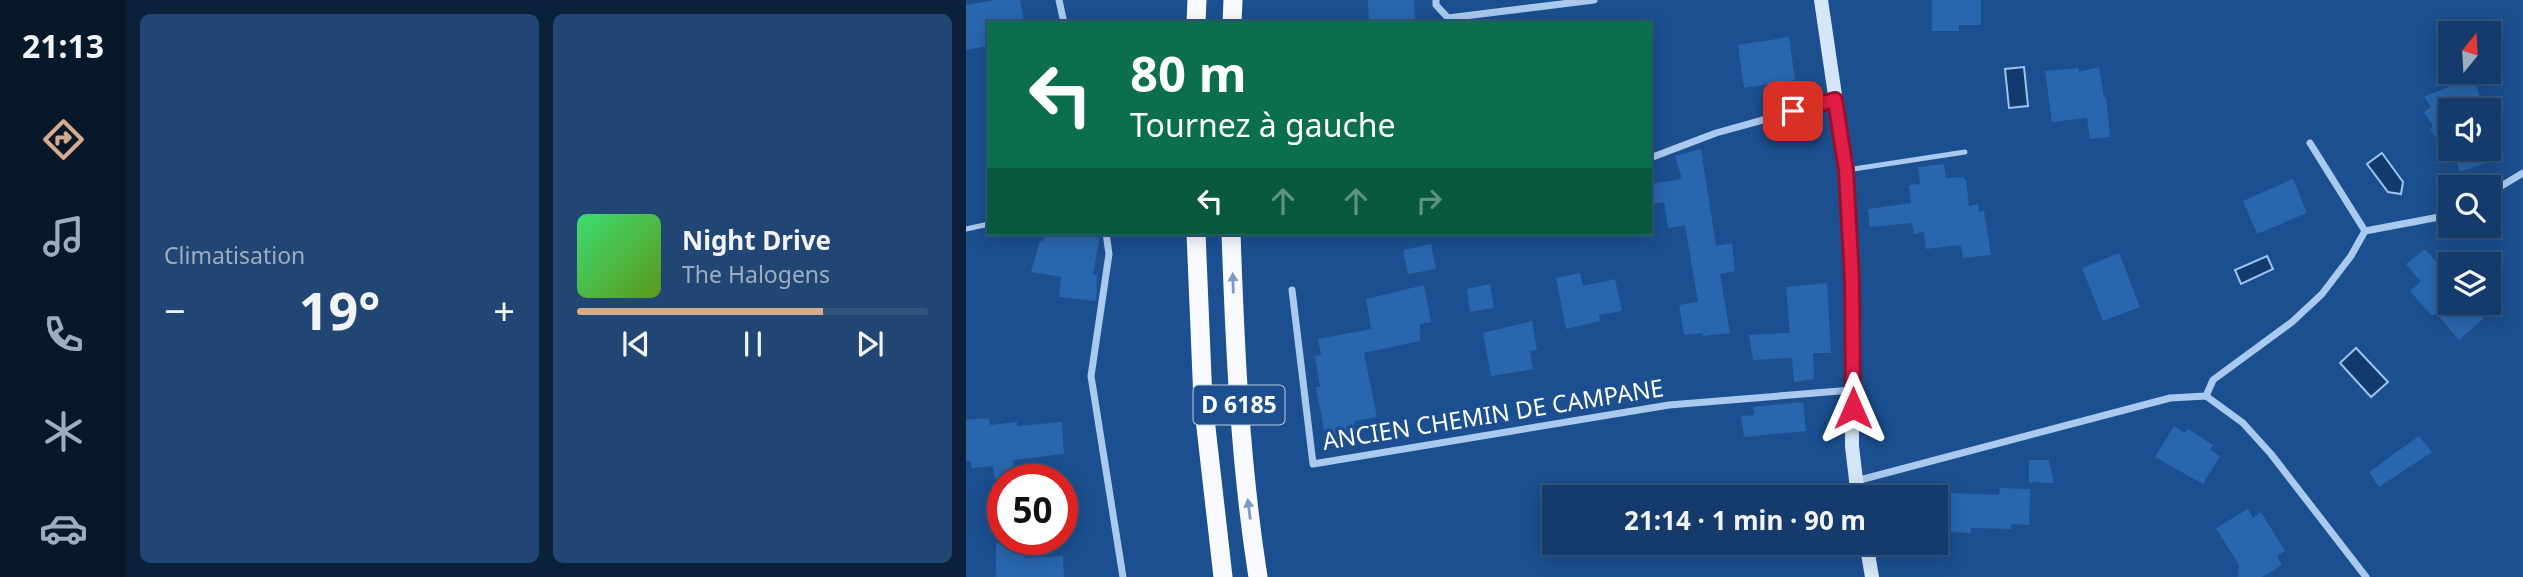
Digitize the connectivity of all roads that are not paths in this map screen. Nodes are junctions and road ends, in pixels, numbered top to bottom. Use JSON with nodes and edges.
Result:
{"nodes":[{"id":1,"x":1059,"y":0,"type":"edge"},
{"id":2,"x":1197,"y":0,"type":"edge"},
{"id":3,"x":1233,"y":0,"type":"edge"},
{"id":4,"x":1436,"y":0,"type":"edge"},
{"id":5,"x":1594,"y":0,"type":"edge"},
{"id":6,"x":1821,"y":0,"type":"edge"},
{"id":7,"x":1064,"y":21,"type":"edge"},
{"id":8,"x":1196,"y":21,"type":"edge"},
{"id":9,"x":1231,"y":21,"type":"edge"},
{"id":10,"x":1835,"y":100,"type":"junction"},
{"id":11,"x":2311,"y":143,"type":"dead end"},
{"id":12,"x":1965,"y":152,"type":"dead end"},
{"id":13,"x":1652,"y":157,"type":"edge"},
{"id":14,"x":1846,"y":170,"type":"junction"},
{"id":15,"x":2523,"y":173,"type":"edge"},
{"id":16,"x":2501,"y":186,"type":"edge"},
{"id":17,"x":2438,"y":217,"type":"edge"},
{"id":18,"x":987,"y":224,"type":"edge"},
{"id":19,"x":966,"y":229,"type":"edge"},
{"id":20,"x":2365,"y":231,"type":"junction"},
{"id":21,"x":1106,"y":235,"type":"edge"},
{"id":22,"x":1196,"y":235,"type":"edge"},
{"id":23,"x":1231,"y":235,"type":"edge"},
{"id":24,"x":1292,"y":290,"type":"dead end"},
{"id":25,"x":1853,"y":390,"type":"junction"},
{"id":26,"x":2206,"y":396,"type":"junction"},
{"id":27,"x":1856,"y":481,"type":"junction"},
{"id":28,"x":1856,"y":485,"type":"edge"},
{"id":29,"x":1868,"y":555,"type":"edge"},
{"id":30,"x":1123,"y":577,"type":"edge"},
{"id":31,"x":1223,"y":577,"type":"edge"},
{"id":32,"x":1258,"y":577,"type":"edge"},
{"id":33,"x":1872,"y":577,"type":"edge"},
{"id":34,"x":2366,"y":577,"type":"edge"}],
"edges":[{"from":1,"to":7,"type":"street"},
{"from":2,"to":8,"type":"highway"},
{"from":3,"to":9,"type":"highway"},
{"from":4,"to":5,"type":"street"},
{"from":6,"to":10,"type":"main road"},
{"from":10,"to":13,"type":"street"},
{"from":10,"to":14,"type":"main road"},
{"from":11,"to":20,"type":"street"},
{"from":12,"to":14,"type":"lane"},
{"from":14,"to":25,"type":"main road"},
{"from":15,"to":16,"type":"street"},
{"from":17,"to":20,"type":"street"},
{"from":18,"to":19,"type":"lane"},
{"from":20,"to":26,"type":"street"},
{"from":21,"to":30,"type":"street"},
{"from":22,"to":31,"type":"highway","number":"D 6185"},
{"from":32,"to":23,"type":"highway","number":"D 6185","one_way":true},
{"from":24,"to":25,"type":"street","name":"ANCIEN CHEMIN DE CAMPANE"},
{"from":25,"to":27,"type":"main road"},
{"from":26,"to":27,"type":"street"},
{"from":26,"to":34,"type":"street"},
{"from":27,"to":28,"type":"main road"},
{"from":29,"to":33,"type":"main road"}]}
